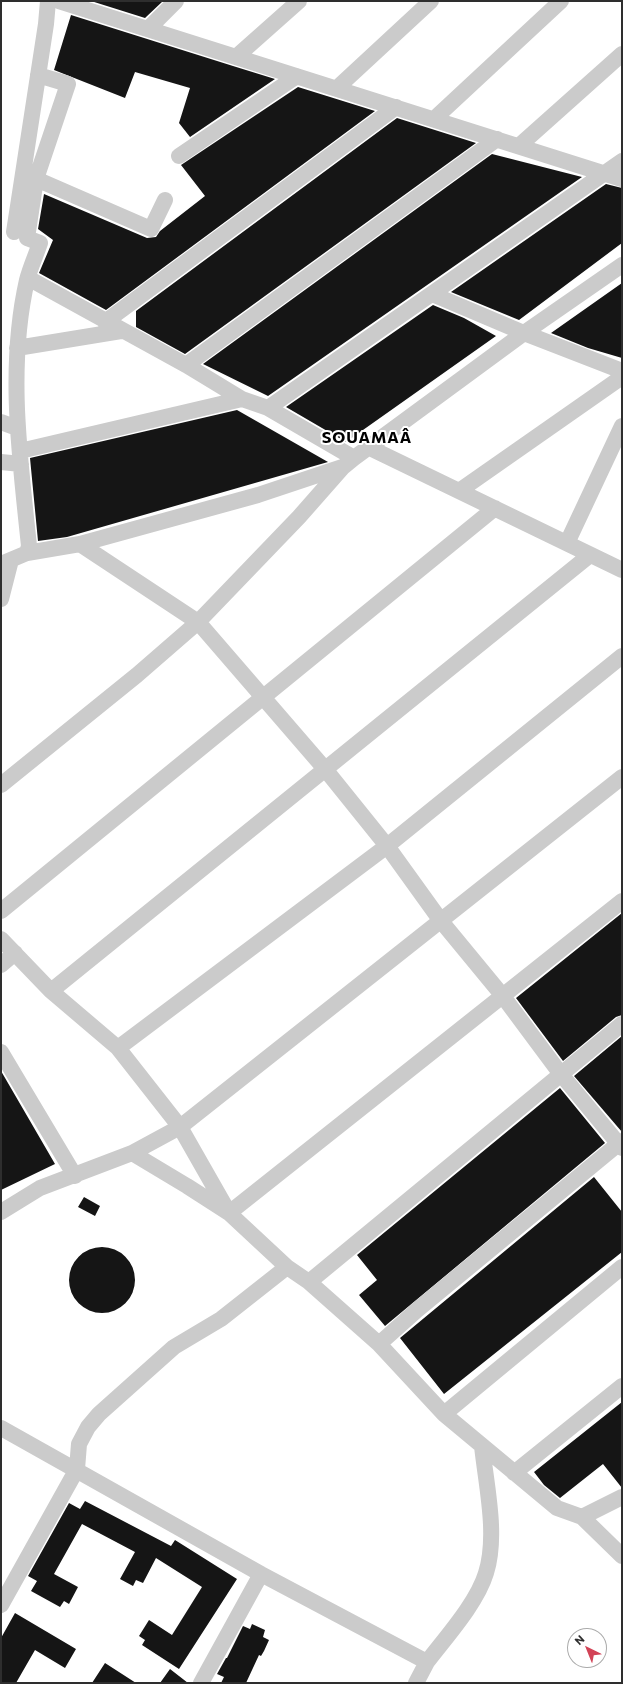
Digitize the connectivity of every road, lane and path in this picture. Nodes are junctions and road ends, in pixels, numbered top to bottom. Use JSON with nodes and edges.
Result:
{"nodes":[{"id":1,"x":48,"y":1,"type":"edge"},
{"id":2,"x":59,"y":1,"type":"edge"},
{"id":3,"x":176,"y":1,"type":"edge"},
{"id":4,"x":299,"y":1,"type":"edge"},
{"id":5,"x":431,"y":1,"type":"edge"},
{"id":6,"x":561,"y":1,"type":"edge"},
{"id":7,"x":148,"y":29,"type":"junction"},
{"id":8,"x":622,"y":54,"type":"edge"},
{"id":9,"x":236,"y":57,"type":"junction"},
{"id":10,"x":38,"y":75,"type":"junction"},
{"id":11,"x":297,"y":76,"type":"junction"},
{"id":12,"x":337,"y":88,"type":"junction"},
{"id":13,"x":396,"y":107,"type":"junction"},
{"id":14,"x":434,"y":119,"type":"junction"},
{"id":15,"x":497,"y":138,"type":"junction"},
{"id":16,"x":520,"y":146,"type":"junction"},
{"id":17,"x":179,"y":156,"type":"dead end"},
{"id":18,"x":622,"y":161,"type":"edge"},
{"id":19,"x":604,"y":174,"type":"junction"},
{"id":20,"x":622,"y":179,"type":"edge"},
{"id":21,"x":36,"y":180,"type":"junction"},
{"id":22,"x":165,"y":200,"type":"dead end"},
{"id":23,"x":14,"y":232,"type":"edge"},
{"id":24,"x":622,"y":265,"type":"edge"},
{"id":25,"x":28,"y":278,"type":"junction"},
{"id":26,"x":432,"y":294,"type":"junction"},
{"id":27,"x":105,"y":322,"type":"junction"},
{"id":28,"x":121,"y":331,"type":"junction"},
{"id":29,"x":524,"y":333,"type":"junction"},
{"id":30,"x":18,"y":348,"type":"junction"},
{"id":31,"x":186,"y":365,"type":"junction"},
{"id":32,"x":622,"y":371,"type":"edge"},
{"id":33,"x":622,"y":378,"type":"edge"},
{"id":34,"x":242,"y":399,"type":"junction"},
{"id":35,"x":268,"y":408,"type":"junction"},
{"id":36,"x":1,"y":422,"type":"edge"},
{"id":37,"x":622,"y":426,"type":"edge"},
{"id":38,"x":17,"y":428,"type":"junction"},
{"id":39,"x":368,"y":447,"type":"junction"},
{"id":40,"x":20,"y":457,"type":"junction"},
{"id":41,"x":1,"y":462,"type":"edge"},
{"id":42,"x":349,"y":462,"type":"junction"},
{"id":43,"x":459,"y":491,"type":"junction"},
{"id":44,"x":495,"y":508,"type":"junction"},
{"id":45,"x":567,"y":543,"type":"junction"},
{"id":46,"x":80,"y":544,"type":"junction"},
{"id":47,"x":27,"y":552,"type":"junction"},
{"id":48,"x":590,"y":555,"type":"junction"},
{"id":49,"x":6,"y":562,"type":"edge"},
{"id":50,"x":622,"y":570,"type":"edge"},
{"id":51,"x":1,"y":599,"type":"edge"},
{"id":52,"x":198,"y":622,"type":"junction"},
{"id":53,"x":622,"y":656,"type":"edge"},
{"id":54,"x":261,"y":698,"type":"junction"},
{"id":55,"x":326,"y":769,"type":"junction"},
{"id":56,"x":622,"y":777,"type":"edge"},
{"id":57,"x":1,"y":784,"type":"edge"},
{"id":58,"x":387,"y":846,"type":"junction"},
{"id":59,"x":622,"y":901,"type":"edge"},
{"id":60,"x":1,"y":911,"type":"edge"},
{"id":61,"x":441,"y":921,"type":"junction"},
{"id":62,"x":1,"y":939,"type":"edge"},
{"id":63,"x":15,"y":953,"type":"junction"},
{"id":64,"x":1,"y":965,"type":"edge"},
{"id":65,"x":51,"y":991,"type":"junction"},
{"id":66,"x":502,"y":995,"type":"junction"},
{"id":67,"x":622,"y":1024,"type":"edge"},
{"id":68,"x":118,"y":1048,"type":"junction"},
{"id":69,"x":1,"y":1052,"type":"edge"},
{"id":70,"x":560,"y":1073,"type":"junction"},
{"id":71,"x":180,"y":1127,"type":"junction"},
{"id":72,"x":621,"y":1144,"type":"edge"},
{"id":73,"x":132,"y":1153,"type":"junction"},
{"id":74,"x":75,"y":1176,"type":"junction"},
{"id":75,"x":1,"y":1212,"type":"edge"},
{"id":76,"x":229,"y":1213,"type":"junction"},
{"id":77,"x":287,"y":1267,"type":"junction"},
{"id":78,"x":622,"y":1267,"type":"edge"},
{"id":79,"x":309,"y":1282,"type":"junction"},
{"id":80,"x":379,"y":1344,"type":"junction"},
{"id":81,"x":622,"y":1386,"type":"edge"},
{"id":82,"x":444,"y":1414,"type":"junction"},
{"id":83,"x":1,"y":1428,"type":"edge"},
{"id":84,"x":482,"y":1446,"type":"junction"},
{"id":85,"x":77,"y":1469,"type":"junction"},
{"id":86,"x":514,"y":1473,"type":"junction"},
{"id":87,"x":622,"y":1497,"type":"edge"},
{"id":88,"x":582,"y":1517,"type":"junction"},
{"id":89,"x":622,"y":1556,"type":"edge"},
{"id":90,"x":261,"y":1574,"type":"junction"},
{"id":91,"x":1,"y":1605,"type":"edge"},
{"id":92,"x":427,"y":1662,"type":"junction"},
{"id":93,"x":200,"y":1683,"type":"edge"},
{"id":94,"x":416,"y":1683,"type":"edge"}],
"edges":[{"from":1,"to":10,"type":"street"},
{"from":2,"to":7,"type":"street"},
{"from":3,"to":7,"type":"street"},
{"from":4,"to":9,"type":"street"},
{"from":5,"to":12,"type":"street"},
{"from":6,"to":14,"type":"street"},
{"from":7,"to":9,"type":"street"},
{"from":8,"to":16,"type":"street"},
{"from":9,"to":11,"type":"street"},
{"from":10,"to":21,"type":"street"},
{"from":10,"to":23,"type":"street"},
{"from":11,"to":12,"type":"street"},
{"from":11,"to":17,"type":"street"},
{"from":12,"to":13,"type":"street"},
{"from":13,"to":14,"type":"street"},
{"from":13,"to":27,"type":"street"},
{"from":14,"to":15,"type":"street"},
{"from":15,"to":16,"type":"street"},
{"from":15,"to":31,"type":"street"},
{"from":16,"to":19,"type":"street"},
{"from":18,"to":19,"type":"street"},
{"from":19,"to":20,"type":"street"},
{"from":19,"to":26,"type":"street"},
{"from":21,"to":22,"type":"street"},
{"from":21,"to":23,"type":"street"},
{"from":23,"to":25,"type":"street"},
{"from":24,"to":29,"type":"street"},
{"from":25,"to":27,"type":"street"},
{"from":25,"to":30,"type":"street"},
{"from":26,"to":29,"type":"street"},
{"from":26,"to":35,"type":"street"},
{"from":27,"to":28,"type":"street"},
{"from":28,"to":30,"type":"street"},
{"from":28,"to":31,"type":"street"},
{"from":29,"to":32,"type":"street"},
{"from":29,"to":39,"type":"street"},
{"from":30,"to":38,"type":"street"},
{"from":31,"to":34,"type":"street"},
{"from":33,"to":43,"type":"street"},
{"from":34,"to":35,"type":"street"},
{"from":34,"to":40,"type":"street"},
{"from":35,"to":42,"type":"street"},
{"from":36,"to":38,"type":"street"},
{"from":37,"to":45,"type":"street"},
{"from":38,"to":40,"type":"street"},
{"from":39,"to":42,"type":"street"},
{"from":39,"to":43,"type":"street"},
{"from":40,"to":41,"type":"street"},
{"from":40,"to":47,"type":"street"},
{"from":42,"to":46,"type":"street"},
{"from":42,"to":52,"type":"street"},
{"from":43,"to":44,"type":"street"},
{"from":44,"to":45,"type":"street"},
{"from":44,"to":54,"type":"street"},
{"from":45,"to":48,"type":"street"},
{"from":46,"to":47,"type":"street"},
{"from":46,"to":52,"type":"street"},
{"from":47,"to":49,"type":"street"},
{"from":48,"to":50,"type":"street"},
{"from":48,"to":55,"type":"street"},
{"from":49,"to":51,"type":"street"},
{"from":52,"to":54,"type":"street"},
{"from":52,"to":57,"type":"street"},
{"from":53,"to":58,"type":"street"},
{"from":54,"to":55,"type":"street"},
{"from":54,"to":60,"type":"street"},
{"from":55,"to":58,"type":"street"},
{"from":55,"to":65,"type":"street"},
{"from":56,"to":61,"type":"street"},
{"from":58,"to":61,"type":"street"},
{"from":58,"to":68,"type":"street"},
{"from":59,"to":66,"type":"street"},
{"from":61,"to":66,"type":"street"},
{"from":61,"to":71,"type":"street"},
{"from":62,"to":63,"type":"street"},
{"from":63,"to":64,"type":"street"},
{"from":63,"to":65,"type":"street"},
{"from":65,"to":68,"type":"street"},
{"from":66,"to":70,"type":"street"},
{"from":66,"to":76,"type":"street"},
{"from":67,"to":70,"type":"street"},
{"from":68,"to":71,"type":"street"},
{"from":69,"to":74,"type":"street"},
{"from":70,"to":72,"type":"street"},
{"from":70,"to":79,"type":"street"},
{"from":71,"to":73,"type":"street"},
{"from":71,"to":76,"type":"street"},
{"from":72,"to":80,"type":"street"},
{"from":73,"to":74,"type":"street"},
{"from":73,"to":76,"type":"street"},
{"from":74,"to":75,"type":"street"},
{"from":76,"to":77,"type":"street"},
{"from":77,"to":79,"type":"street"},
{"from":77,"to":85,"type":"street"},
{"from":78,"to":82,"type":"street"},
{"from":79,"to":80,"type":"street"},
{"from":80,"to":82,"type":"street"},
{"from":81,"to":86,"type":"street"},
{"from":82,"to":84,"type":"street"},
{"from":83,"to":85,"type":"street"},
{"from":84,"to":86,"type":"street"},
{"from":84,"to":92,"type":"street"},
{"from":85,"to":90,"type":"street"},
{"from":85,"to":91,"type":"street"},
{"from":86,"to":88,"type":"street"},
{"from":87,"to":88,"type":"street"},
{"from":88,"to":89,"type":"street"},
{"from":90,"to":92,"type":"street"},
{"from":90,"to":93,"type":"street"},
{"from":92,"to":94,"type":"street"}]}
